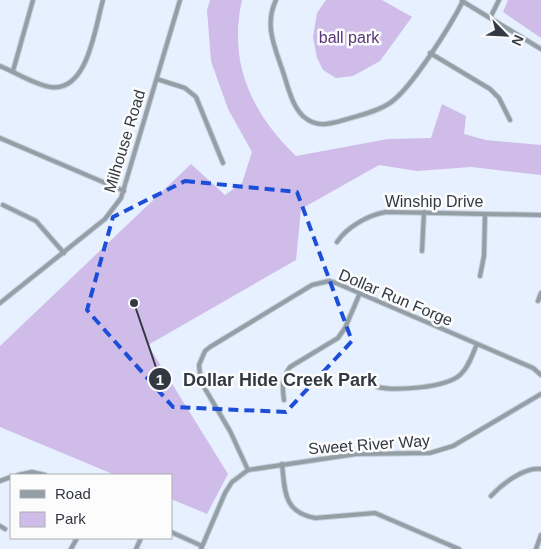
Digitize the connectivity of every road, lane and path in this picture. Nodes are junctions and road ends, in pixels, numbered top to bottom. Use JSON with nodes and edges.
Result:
{"nodes":[{"id":1,"x":34,"y":0,"type":"edge"},
{"id":2,"x":103,"y":0,"type":"edge"},
{"id":3,"x":180,"y":0,"type":"edge"},
{"id":4,"x":276,"y":0,"type":"edge"},
{"id":5,"x":462,"y":0,"type":"edge"},
{"id":6,"x":498,"y":0,"type":"edge"},
{"id":7,"x":491,"y":16,"type":"junction"},
{"id":8,"x":541,"y":49,"type":"edge"},
{"id":9,"x":430,"y":53,"type":"junction"},
{"id":10,"x":0,"y":66,"type":"edge"},
{"id":11,"x":13,"y":71,"type":"junction"},
{"id":12,"x":157,"y":79,"type":"junction"},
{"id":13,"x":510,"y":120,"type":"dead end"},
{"id":14,"x":0,"y":138,"type":"edge"},
{"id":15,"x":223,"y":163,"type":"dead end"},
{"id":16,"x":124,"y":192,"type":"junction"},
{"id":17,"x":2,"y":205,"type":"dead end"},
{"id":18,"x":424,"y":212,"type":"junction"},
{"id":19,"x":485,"y":214,"type":"junction"},
{"id":20,"x":541,"y":215,"type":"edge"},
{"id":21,"x":337,"y":242,"type":"dead end"},
{"id":22,"x":422,"y":251,"type":"dead end"},
{"id":23,"x":64,"y":253,"type":"junction"},
{"id":24,"x":480,"y":276,"type":"dead end"},
{"id":25,"x":360,"y":293,"type":"junction"},
{"id":26,"x":541,"y":293,"type":"edge"},
{"id":27,"x":0,"y":294,"type":"edge"},
{"id":28,"x":4,"y":300,"type":"junction"},
{"id":29,"x":538,"y":301,"type":"dead end"},
{"id":30,"x":0,"y":303,"type":"edge"},
{"id":31,"x":477,"y":344,"type":"junction"},
{"id":32,"x":541,"y":375,"type":"edge"},
{"id":33,"x":377,"y":387,"type":"dead end"},
{"id":34,"x":541,"y":394,"type":"edge"},
{"id":35,"x":284,"y":400,"type":"dead end"},
{"id":36,"x":282,"y":464,"type":"junction"},
{"id":37,"x":541,"y":468,"type":"edge"},
{"id":38,"x":248,"y":470,"type":"junction"},
{"id":39,"x":23,"y":474,"type":"edge"},
{"id":40,"x":41,"y":474,"type":"edge"},
{"id":41,"x":10,"y":477,"type":"edge"},
{"id":42,"x":0,"y":481,"type":"edge"},
{"id":43,"x":491,"y":496,"type":"dead end"},
{"id":44,"x":0,"y":526,"type":"edge"},
{"id":45,"x":5,"y":529,"type":"dead end"},
{"id":46,"x":172,"y":533,"type":"edge"},
{"id":47,"x":541,"y":535,"type":"edge"},
{"id":48,"x":201,"y":548,"type":"edge"},
{"id":49,"x":459,"y":549,"type":"edge"},
{"id":50,"x":536,"y":549,"type":"edge"}],
"edges":[{"from":1,"to":11,"type":"street"},
{"from":2,"to":11,"type":"street"},
{"from":3,"to":12,"type":"street","name":"Milhouse Road"},
{"from":4,"to":9,"type":"street"},
{"from":5,"to":7,"type":"street"},
{"from":5,"to":9,"type":"street"},
{"from":6,"to":7,"type":"street"},
{"from":7,"to":8,"type":"street"},
{"from":9,"to":13,"type":"street"},
{"from":10,"to":11,"type":"street"},
{"from":12,"to":15,"type":"street"},
{"from":12,"to":16,"type":"street","name":"Milhouse Road"},
{"from":14,"to":16,"type":"street"},
{"from":16,"to":23,"type":"street","name":"Milhouse Road"},
{"from":17,"to":23,"type":"street"},
{"from":18,"to":19,"type":"street","name":"Winship Drive"},
{"from":18,"to":21,"type":"street","name":"Winship Drive"},
{"from":18,"to":22,"type":"street"},
{"from":19,"to":20,"type":"street","name":"Winship Drive"},
{"from":19,"to":24,"type":"street"},
{"from":23,"to":28,"type":"street","name":"Milhouse Road"},
{"from":25,"to":31,"type":"street","name":"Dollar Run Forge"},
{"from":25,"to":35,"type":"street"},
{"from":25,"to":38,"type":"street","name":"Dollar Run Forge"},
{"from":26,"to":29,"type":"street"},
{"from":27,"to":28,"type":"street"},
{"from":28,"to":30,"type":"street","name":"Milhouse Road"},
{"from":31,"to":32,"type":"street","name":"Dollar Run Forge"},
{"from":31,"to":33,"type":"street"},
{"from":34,"to":36,"type":"street","name":"Sweet River Way"},
{"from":36,"to":38,"type":"street","name":"Sweet River Way"},
{"from":36,"to":49,"type":"street"},
{"from":37,"to":43,"type":"street"},
{"from":38,"to":48,"type":"street"},
{"from":39,"to":40,"type":"street"},
{"from":41,"to":42,"type":"street"},
{"from":44,"to":45,"type":"street"},
{"from":46,"to":48,"type":"street"},
{"from":47,"to":50,"type":"street"}]}
